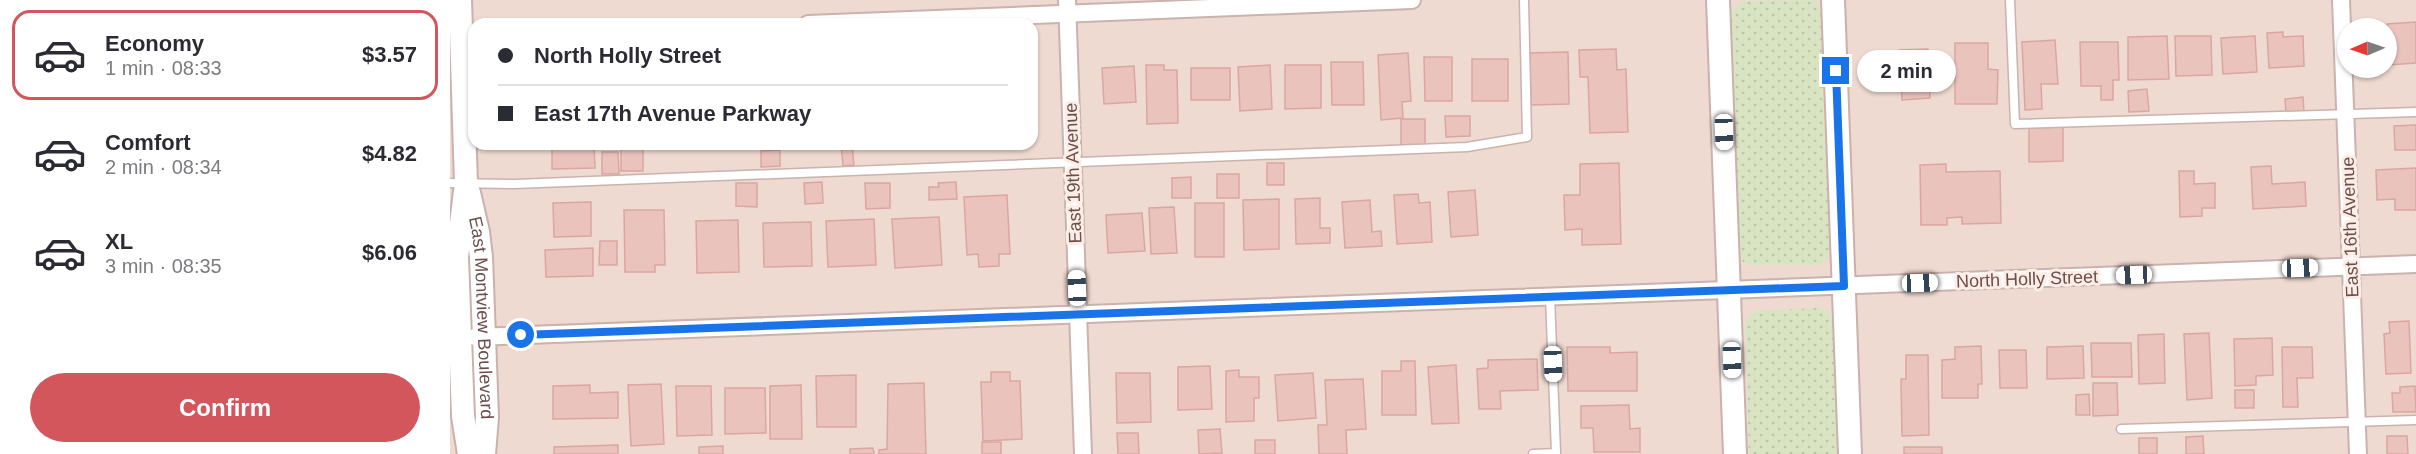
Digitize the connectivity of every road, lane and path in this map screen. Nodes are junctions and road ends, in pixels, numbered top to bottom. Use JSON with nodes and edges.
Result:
{"nodes":[{"id":1,"x":460,"y":0,"type":"edge"},
{"id":2,"x":1412,"y":0,"type":"edge"},
{"id":3,"x":1524,"y":0,"type":"edge"},
{"id":4,"x":1718,"y":0,"type":"edge"},
{"id":5,"x":1833,"y":0,"type":"edge"},
{"id":6,"x":2010,"y":0,"type":"edge"},
{"id":7,"x":2341,"y":0,"type":"edge"},
{"id":8,"x":1067,"y":7,"type":"edge"},
{"id":9,"x":899,"y":18,"type":"edge"},
{"id":10,"x":462,"y":32,"type":"edge"},
{"id":11,"x":2416,"y":112,"type":"edge"},
{"id":12,"x":2345,"y":115,"type":"junction"},
{"id":13,"x":1073,"y":162,"type":"junction"},
{"id":14,"x":458,"y":183,"type":"edge"},
{"id":15,"x":2416,"y":264,"type":"edge"},
{"id":16,"x":2352,"y":267,"type":"junction"},
{"id":17,"x":1844,"y":286,"type":"junction"},
{"id":18,"x":1730,"y":290,"type":"junction"},
{"id":19,"x":1550,"y":296,"type":"junction"},
{"id":20,"x":1078,"y":316,"type":"junction"},
{"id":21,"x":484,"y":336,"type":"junction"},
{"id":22,"x":455,"y":338,"type":"edge"},
{"id":23,"x":2416,"y":420,"type":"edge"},
{"id":24,"x":2357,"y":421,"type":"junction"},
{"id":25,"x":2121,"y":429,"type":"dead end"},
{"id":26,"x":469,"y":454,"type":"edge"},
{"id":27,"x":484,"y":454,"type":"edge"},
{"id":28,"x":1083,"y":454,"type":"edge"},
{"id":29,"x":1533,"y":454,"type":"edge"},
{"id":30,"x":1735,"y":454,"type":"edge"},
{"id":31,"x":1850,"y":454,"type":"edge"},
{"id":32,"x":2358,"y":454,"type":"edge"}],
"edges":[{"from":1,"to":10,"type":"main road","name":"East Montview Boulevard"},
{"from":2,"to":8,"type":"street"},
{"from":3,"to":13,"type":"lane"},
{"from":4,"to":18,"type":"main road"},
{"from":5,"to":17,"type":"main road"},
{"from":6,"to":12,"type":"lane"},
{"from":7,"to":12,"type":"street","name":"East 16th Avenue"},
{"from":8,"to":9,"type":"street"},
{"from":8,"to":13,"type":"street","name":"East 19th Avenue"},
{"from":10,"to":14,"type":"main road","name":"East Montview Boulevard"},
{"from":11,"to":12,"type":"lane"},
{"from":12,"to":16,"type":"street","name":"East 16th Avenue"},
{"from":13,"to":14,"type":"lane"},
{"from":13,"to":20,"type":"street","name":"East 19th Avenue"},
{"from":14,"to":21,"type":"main road","name":"East Montview Boulevard"},
{"from":14,"to":22,"type":"main road","name":"East Montview Boulevard"},
{"from":15,"to":16,"type":"street","name":"North Holly Street"},
{"from":16,"to":17,"type":"street","name":"North Holly Street"},
{"from":16,"to":24,"type":"street","name":"East 16th Avenue"},
{"from":17,"to":18,"type":"street","name":"North Holly Street"},
{"from":17,"to":31,"type":"main road"},
{"from":18,"to":19,"type":"street","name":"North Holly Street"},
{"from":18,"to":30,"type":"main road"},
{"from":19,"to":20,"type":"street","name":"North Holly Street"},
{"from":19,"to":29,"type":"lane"},
{"from":20,"to":21,"type":"street","name":"North Holly Street"},
{"from":20,"to":28,"type":"street","name":"East 19th Avenue"},
{"from":21,"to":22,"type":"street","name":"North Holly Street"},
{"from":21,"to":27,"type":"main road","name":"East Montview Boulevard"},
{"from":22,"to":26,"type":"main road","name":"East Montview Boulevard"},
{"from":23,"to":24,"type":"lane"},
{"from":24,"to":25,"type":"lane"},
{"from":24,"to":32,"type":"street","name":"East 16th Avenue"}]}
